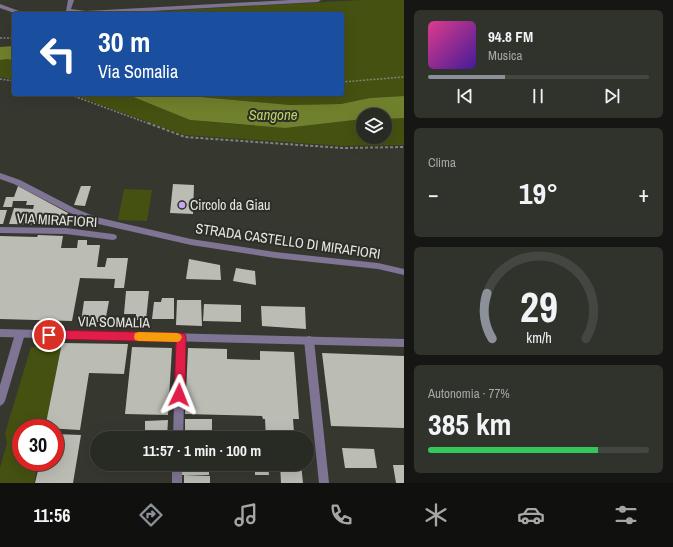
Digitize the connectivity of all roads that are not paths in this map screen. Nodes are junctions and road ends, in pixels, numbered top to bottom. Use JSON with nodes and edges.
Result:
{"nodes":[{"id":1,"x":71,"y":0,"type":"edge"},
{"id":2,"x":318,"y":0,"type":"edge"},
{"id":3,"x":291,"y":1,"type":"edge"},
{"id":4,"x":0,"y":6,"type":"edge"},
{"id":5,"x":17,"y":12,"type":"dead end"},
{"id":6,"x":80,"y":12,"type":"edge"},
{"id":7,"x":103,"y":12,"type":"edge"},
{"id":8,"x":0,"y":176,"type":"edge"},
{"id":9,"x":0,"y":230,"type":"edge"},
{"id":10,"x":113,"y":237,"type":"dead end"},
{"id":11,"x":404,"y":272,"type":"edge"},
{"id":12,"x":0,"y":333,"type":"edge"},
{"id":13,"x":20,"y":334,"type":"junction"},
{"id":14,"x":181,"y":338,"type":"junction"},
{"id":15,"x":309,"y":340,"type":"junction"},
{"id":16,"x":404,"y":343,"type":"edge"},
{"id":17,"x":0,"y":401,"type":"edge"},
{"id":18,"x":178,"y":431,"type":"edge"},
{"id":19,"x":177,"y":471,"type":"edge"},
{"id":20,"x":177,"y":483,"type":"edge"},
{"id":21,"x":324,"y":483,"type":"edge"}],
"edges":[{"from":1,"to":6,"type":"street"},
{"from":2,"to":3,"type":"street"},
{"from":3,"to":7,"type":"street"},
{"from":4,"to":5,"type":"street"},
{"from":8,"to":11,"type":"street","name":"STRADA CASTELLO DI MIRAFIORI"},
{"from":9,"to":10,"type":"street","name":"VIA MIRAFIORI"},
{"from":12,"to":13,"type":"street","name":"VIA SOMALIA"},
{"from":13,"to":14,"type":"street","name":"VIA SOMALIA"},
{"from":13,"to":17,"type":"street"},
{"from":14,"to":15,"type":"street","name":"VIA SOMALIA"},
{"from":14,"to":18,"type":"street"},
{"from":15,"to":16,"type":"street","name":"VIA SOMALIA"},
{"from":15,"to":21,"type":"street"},
{"from":19,"to":20,"type":"street"}]}
